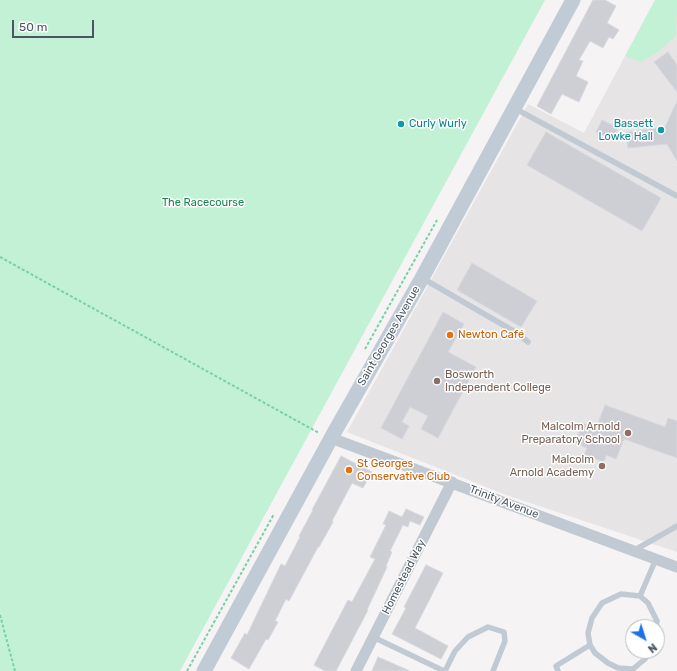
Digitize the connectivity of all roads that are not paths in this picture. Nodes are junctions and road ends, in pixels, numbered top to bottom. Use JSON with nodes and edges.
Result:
{"nodes":[{"id":1,"x":573,"y":0,"type":"edge"},
{"id":2,"x":514,"y":108,"type":"junction"},
{"id":3,"x":677,"y":196,"type":"edge"},
{"id":4,"x":422,"y":278,"type":"junction"},
{"id":5,"x":528,"y":342,"type":"dead end"},
{"id":6,"x":325,"y":435,"type":"junction"},
{"id":7,"x":452,"y":482,"type":"junction"},
{"id":8,"x":677,"y":526,"type":"edge"},
{"id":9,"x":633,"y":551,"type":"junction"},
{"id":10,"x":656,"y":559,"type":"junction"},
{"id":11,"x":677,"y":567,"type":"edge"},
{"id":12,"x":640,"y":596,"type":"junction"},
{"id":13,"x":655,"y":619,"type":"edge"},
{"id":14,"x":373,"y":637,"type":"junction"},
{"id":15,"x":590,"y":646,"type":"junction"},
{"id":16,"x":645,"y":659,"type":"edge"},
{"id":17,"x":633,"y":670,"type":"edge"},
{"id":18,"x":204,"y":671,"type":"edge"},
{"id":19,"x":356,"y":671,"type":"edge"},
{"id":20,"x":445,"y":671,"type":"edge"},
{"id":21,"x":493,"y":671,"type":"edge"},
{"id":22,"x":558,"y":671,"type":"edge"}],
"edges":[{"from":1,"to":2,"type":"street","name":"Saint Georges Avenue"},
{"from":2,"to":3,"type":"lane"},
{"from":2,"to":4,"type":"street","name":"Saint Georges Avenue"},
{"from":4,"to":5,"type":"lane"},
{"from":4,"to":6,"type":"street","name":"Saint Georges Avenue"},
{"from":6,"to":7,"type":"street","name":"Trinity Avenue"},
{"from":6,"to":18,"type":"street","name":"Saint Georges Avenue"},
{"from":7,"to":9,"type":"street","name":"Trinity Avenue"},
{"from":7,"to":14,"type":"street","name":"Homestead Way"},
{"from":8,"to":9,"type":"lane"},
{"from":9,"to":10,"type":"street","name":"Trinity Avenue"},
{"from":10,"to":11,"type":"street","name":"Trinity Avenue"},
{"from":10,"to":12,"type":"lane"},
{"from":12,"to":13,"type":"lane"},
{"from":12,"to":15,"type":"lane"},
{"from":14,"to":19,"type":"street","name":"Homestead Way"},
{"from":14,"to":20,"type":"lane"},
{"from":15,"to":17,"type":"lane"},
{"from":15,"to":22,"type":"lane"},
{"from":16,"to":17,"type":"lane"},
{"from":20,"to":21,"type":"lane"}]}
